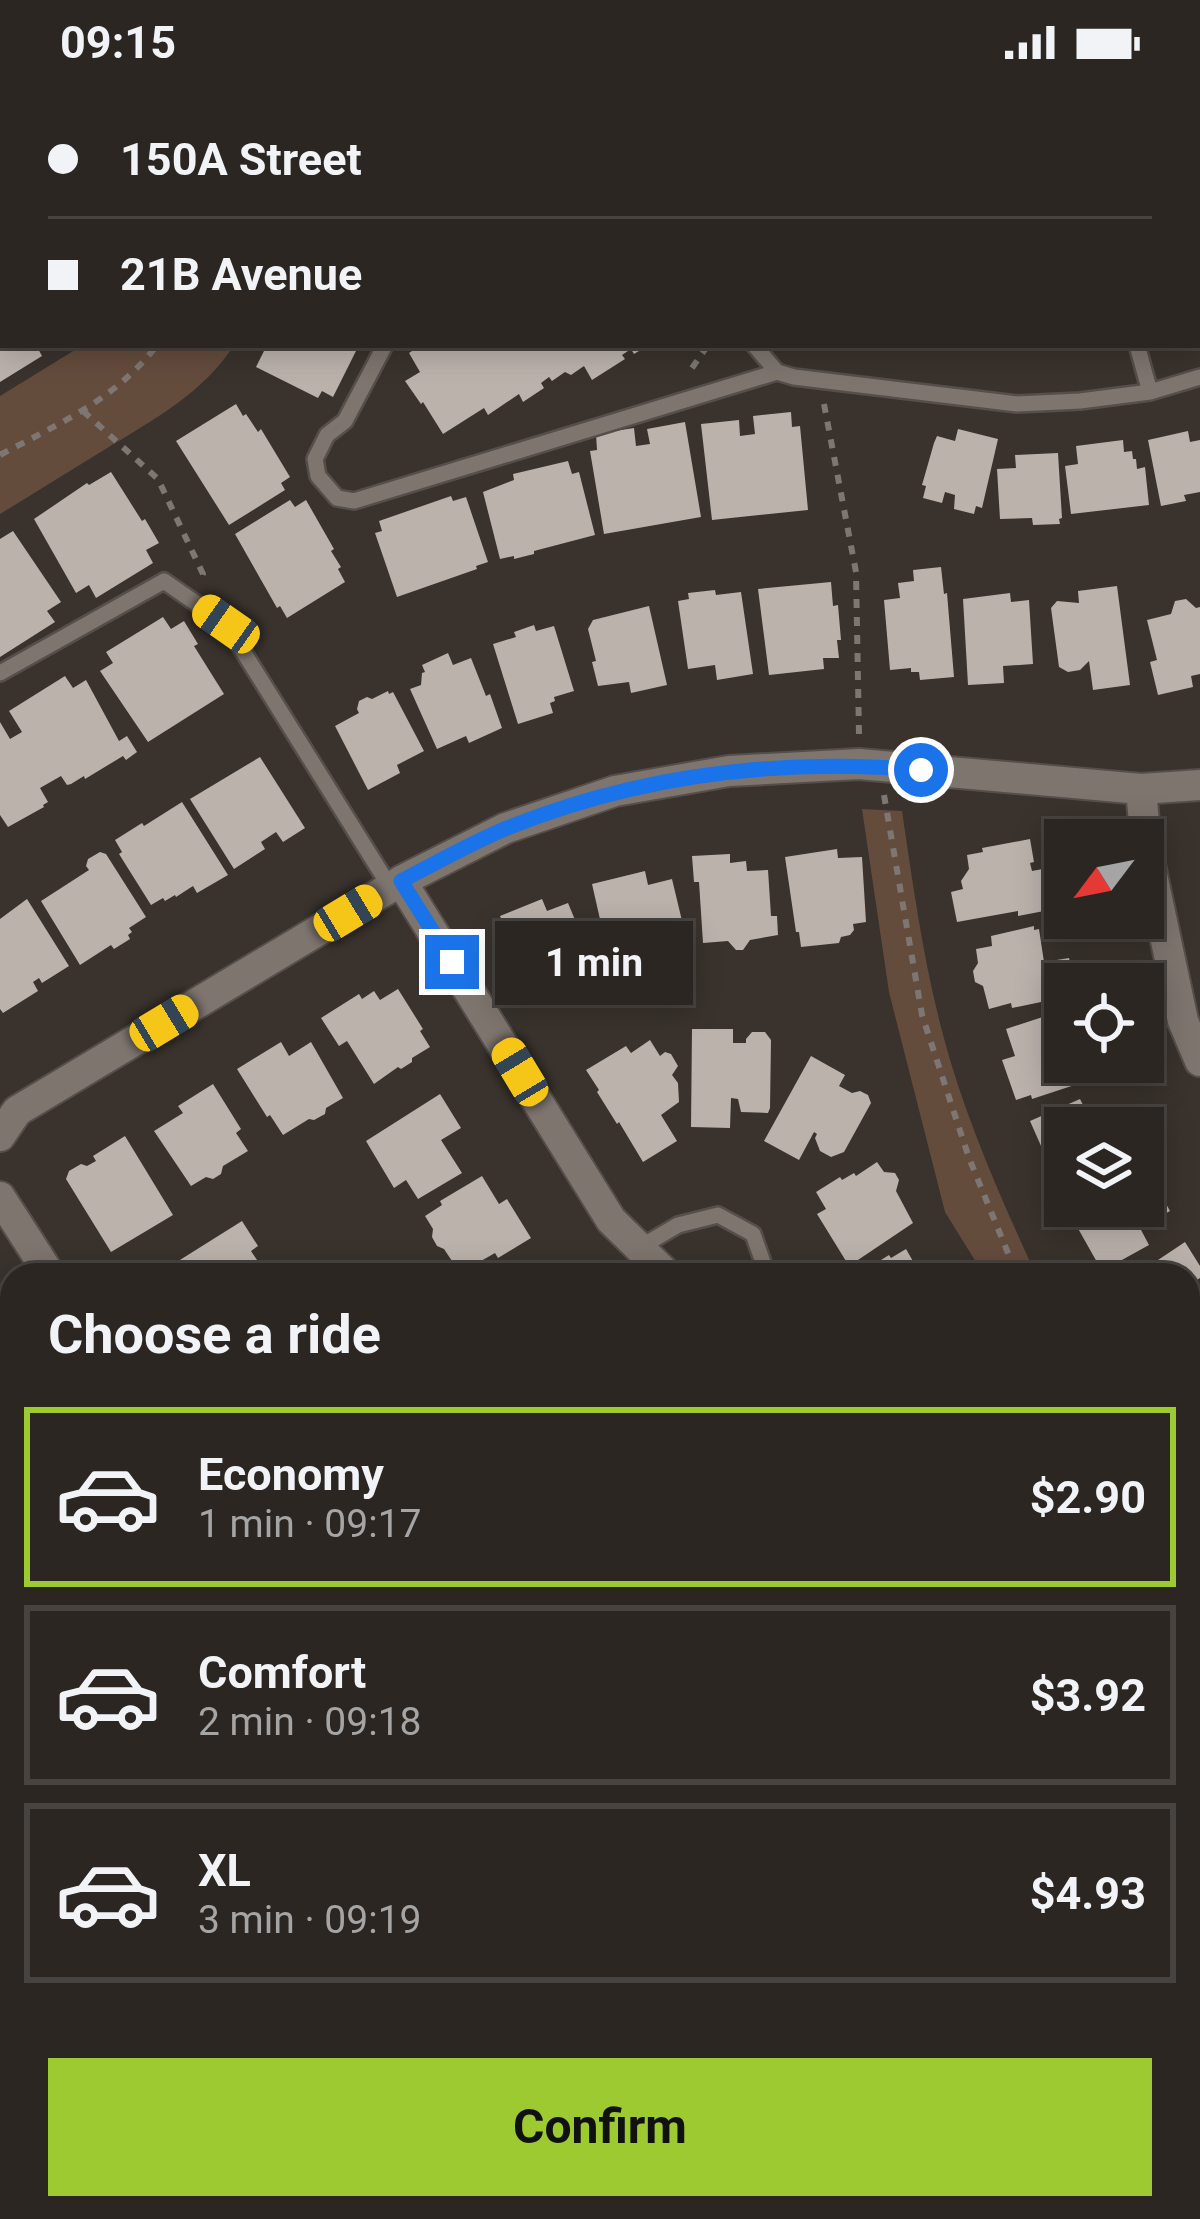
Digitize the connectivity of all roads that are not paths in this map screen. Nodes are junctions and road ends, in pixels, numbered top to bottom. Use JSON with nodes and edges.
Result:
{"nodes":[{"id":1,"x":383,"y":348,"type":"edge"},
{"id":2,"x":757,"y":348,"type":"edge"},
{"id":3,"x":1139,"y":348,"type":"edge"},
{"id":4,"x":777,"y":372,"type":"junction"},
{"id":5,"x":1200,"y":377,"type":"edge"},
{"id":6,"x":1150,"y":392,"type":"junction"},
{"id":7,"x":0,"y":673,"type":"edge"},
{"id":8,"x":1200,"y":785,"type":"edge"},
{"id":9,"x":1141,"y":789,"type":"junction"},
{"id":10,"x":395,"y":884,"type":"junction"},
{"id":11,"x":1200,"y":1061,"type":"edge"},
{"id":12,"x":0,"y":1136,"type":"edge"},
{"id":13,"x":0,"y":1197,"type":"edge"},
{"id":14,"x":639,"y":1248,"type":"junction"},
{"id":15,"x":42,"y":1263,"type":"edge"},
{"id":16,"x":655,"y":1263,"type":"edge"},
{"id":17,"x":764,"y":1263,"type":"edge"}],
"edges":[{"from":1,"to":4,"type":"lane"},
{"from":2,"to":4,"type":"lane"},
{"from":3,"to":6,"type":"lane"},
{"from":4,"to":6,"type":"lane"},
{"from":5,"to":6,"type":"lane"},
{"from":7,"to":10,"type":"lane"},
{"from":8,"to":9,"type":"street"},
{"from":9,"to":10,"type":"street"},
{"from":9,"to":11,"type":"street"},
{"from":10,"to":12,"type":"street"},
{"from":10,"to":14,"type":"street"},
{"from":13,"to":15,"type":"street"},
{"from":14,"to":16,"type":"street"},
{"from":14,"to":17,"type":"lane"}]}
